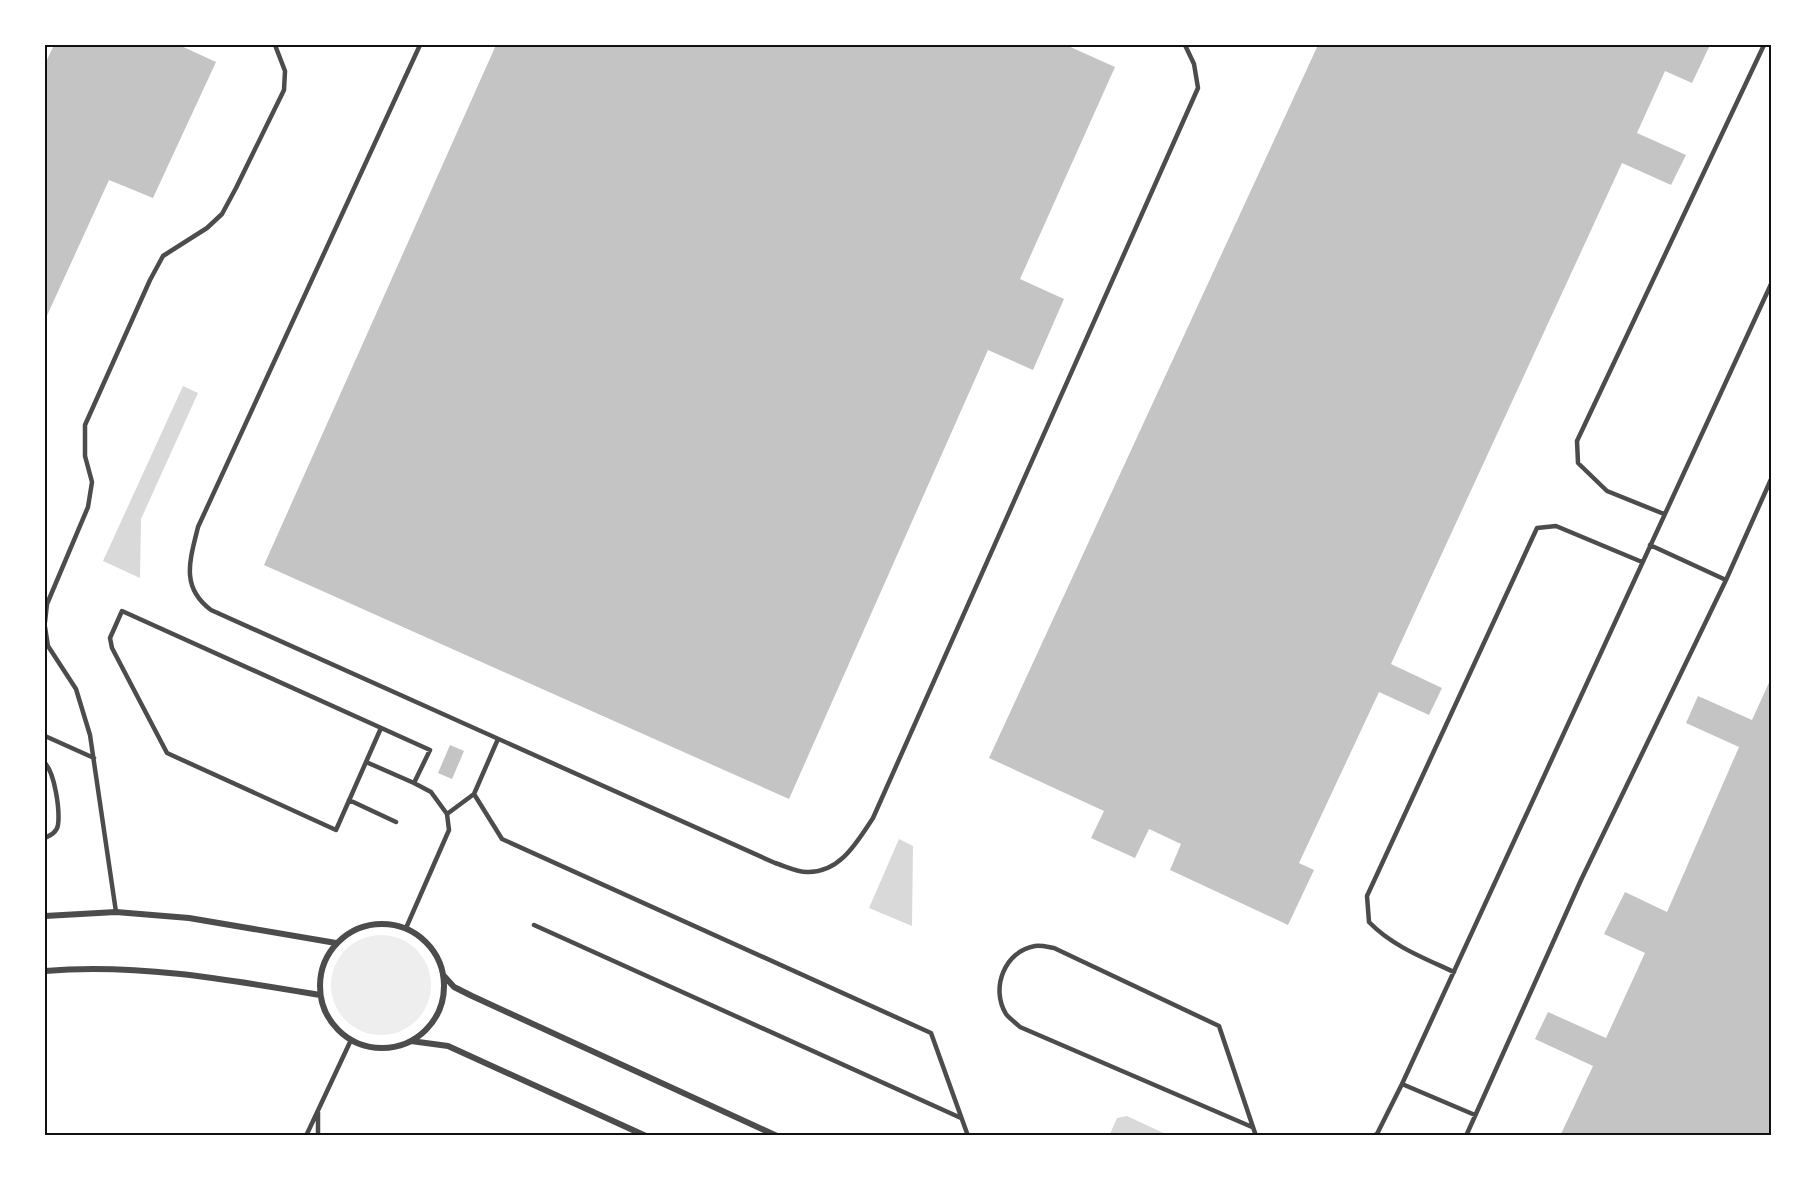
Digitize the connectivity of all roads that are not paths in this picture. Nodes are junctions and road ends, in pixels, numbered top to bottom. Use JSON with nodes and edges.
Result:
{"nodes":[{"id":1,"x":275,"y":45,"type":"edge"},
{"id":2,"x":420,"y":45,"type":"edge"},
{"id":3,"x":1185,"y":45,"type":"edge"},
{"id":4,"x":1764,"y":45,"type":"edge"},
{"id":5,"x":1772,"y":282,"type":"edge"},
{"id":6,"x":1772,"y":477,"type":"edge"},
{"id":7,"x":1664,"y":514,"type":"junction"},
{"id":8,"x":1650,"y":545,"type":"junction"},
{"id":9,"x":1642,"y":562,"type":"junction"},
{"id":10,"x":1726,"y":580,"type":"junction"},
{"id":11,"x":45,"y":622,"type":"edge"},
{"id":12,"x":45,"y":627,"type":"edge"},
{"id":13,"x":47,"y":645,"type":"edge"},
{"id":14,"x":381,"y":728,"type":"junction"},
{"id":15,"x":45,"y":736,"type":"edge"},
{"id":16,"x":498,"y":739,"type":"junction"},
{"id":17,"x":94,"y":758,"type":"junction"},
{"id":18,"x":366,"y":762,"type":"junction"},
{"id":19,"x":45,"y":763,"type":"edge"},
{"id":20,"x":414,"y":783,"type":"junction"},
{"id":21,"x":474,"y":794,"type":"junction"},
{"id":22,"x":349,"y":800,"type":"junction"},
{"id":23,"x":447,"y":814,"type":"junction"},
{"id":24,"x":396,"y":822,"type":"dead end"},
{"id":25,"x":45,"y":838,"type":"edge"},
{"id":26,"x":116,"y":912,"type":"junction"},
{"id":27,"x":45,"y":916,"type":"edge"},
{"id":28,"x":534,"y":925,"type":"dead end"},
{"id":29,"x":406,"y":928,"type":"junction"},
{"id":30,"x":336,"y":943,"type":"junction"},
{"id":31,"x":45,"y":971,"type":"edge"},
{"id":32,"x":1454,"y":972,"type":"junction"},
{"id":33,"x":444,"y":976,"type":"junction"},
{"id":34,"x":320,"y":995,"type":"junction"},
{"id":35,"x":351,"y":1040,"type":"junction"},
{"id":36,"x":411,"y":1041,"type":"junction"},
{"id":37,"x":1402,"y":1084,"type":"junction"},
{"id":38,"x":318,"y":1110,"type":"junction"},
{"id":39,"x":1475,"y":1115,"type":"junction"},
{"id":40,"x":962,"y":1118,"type":"junction"},
{"id":41,"x":1252,"y":1128,"type":"junction"},
{"id":42,"x":306,"y":1136,"type":"edge"},
{"id":43,"x":318,"y":1136,"type":"edge"},
{"id":44,"x":646,"y":1136,"type":"edge"},
{"id":45,"x":777,"y":1136,"type":"edge"},
{"id":46,"x":968,"y":1136,"type":"edge"},
{"id":47,"x":1256,"y":1136,"type":"edge"},
{"id":48,"x":1372,"y":1136,"type":"edge"},
{"id":49,"x":1466,"y":1136,"type":"edge"}],
"edges":[{"from":1,"to":11,"type":"lane"},
{"from":2,"to":16,"type":"lane"},
{"from":3,"to":16,"type":"lane"},
{"from":4,"to":7,"type":"lane"},
{"from":5,"to":7,"type":"lane"},
{"from":6,"to":10,"type":"lane"},
{"from":7,"to":8,"type":"lane"},
{"from":8,"to":9,"type":"lane"},
{"from":8,"to":10,"type":"lane"},
{"from":9,"to":32,"type":"lane"},
{"from":9,"to":32,"type":"lane"},
{"from":10,"to":39,"type":"lane"},
{"from":12,"to":13,"type":"lane"},
{"from":13,"to":17,"type":"lane"},
{"from":14,"to":18,"type":"lane"},
{"from":14,"to":20,"type":"lane"},
{"from":14,"to":22,"type":"lane"},
{"from":15,"to":17,"type":"lane"},
{"from":16,"to":21,"type":"lane"},
{"from":17,"to":26,"type":"lane"},
{"from":18,"to":20,"type":"lane"},
{"from":18,"to":22,"type":"lane"},
{"from":19,"to":25,"type":"lane"},
{"from":20,"to":23,"type":"lane"},
{"from":21,"to":23,"type":"lane"},
{"from":21,"to":40,"type":"lane"},
{"from":22,"to":24,"type":"lane"},
{"from":23,"to":29,"type":"lane"},
{"from":26,"to":27,"type":"street"},
{"from":26,"to":30,"type":"street"},
{"from":28,"to":40,"type":"lane"},
{"from":29,"to":30,"type":"street"},
{"from":29,"to":33,"type":"street"},
{"from":30,"to":34,"type":"street"},
{"from":31,"to":34,"type":"street"},
{"from":32,"to":37,"type":"lane"},
{"from":33,"to":36,"type":"street"},
{"from":33,"to":45,"type":"street"},
{"from":34,"to":35,"type":"street"},
{"from":35,"to":36,"type":"street"},
{"from":35,"to":38,"type":"lane"},
{"from":36,"to":44,"type":"street"},
{"from":37,"to":39,"type":"lane"},
{"from":37,"to":48,"type":"lane"},
{"from":38,"to":42,"type":"lane"},
{"from":38,"to":43,"type":"lane"},
{"from":39,"to":49,"type":"lane"},
{"from":40,"to":46,"type":"lane"},
{"from":41,"to":41,"type":"lane"},
{"from":41,"to":47,"type":"lane"}]}
